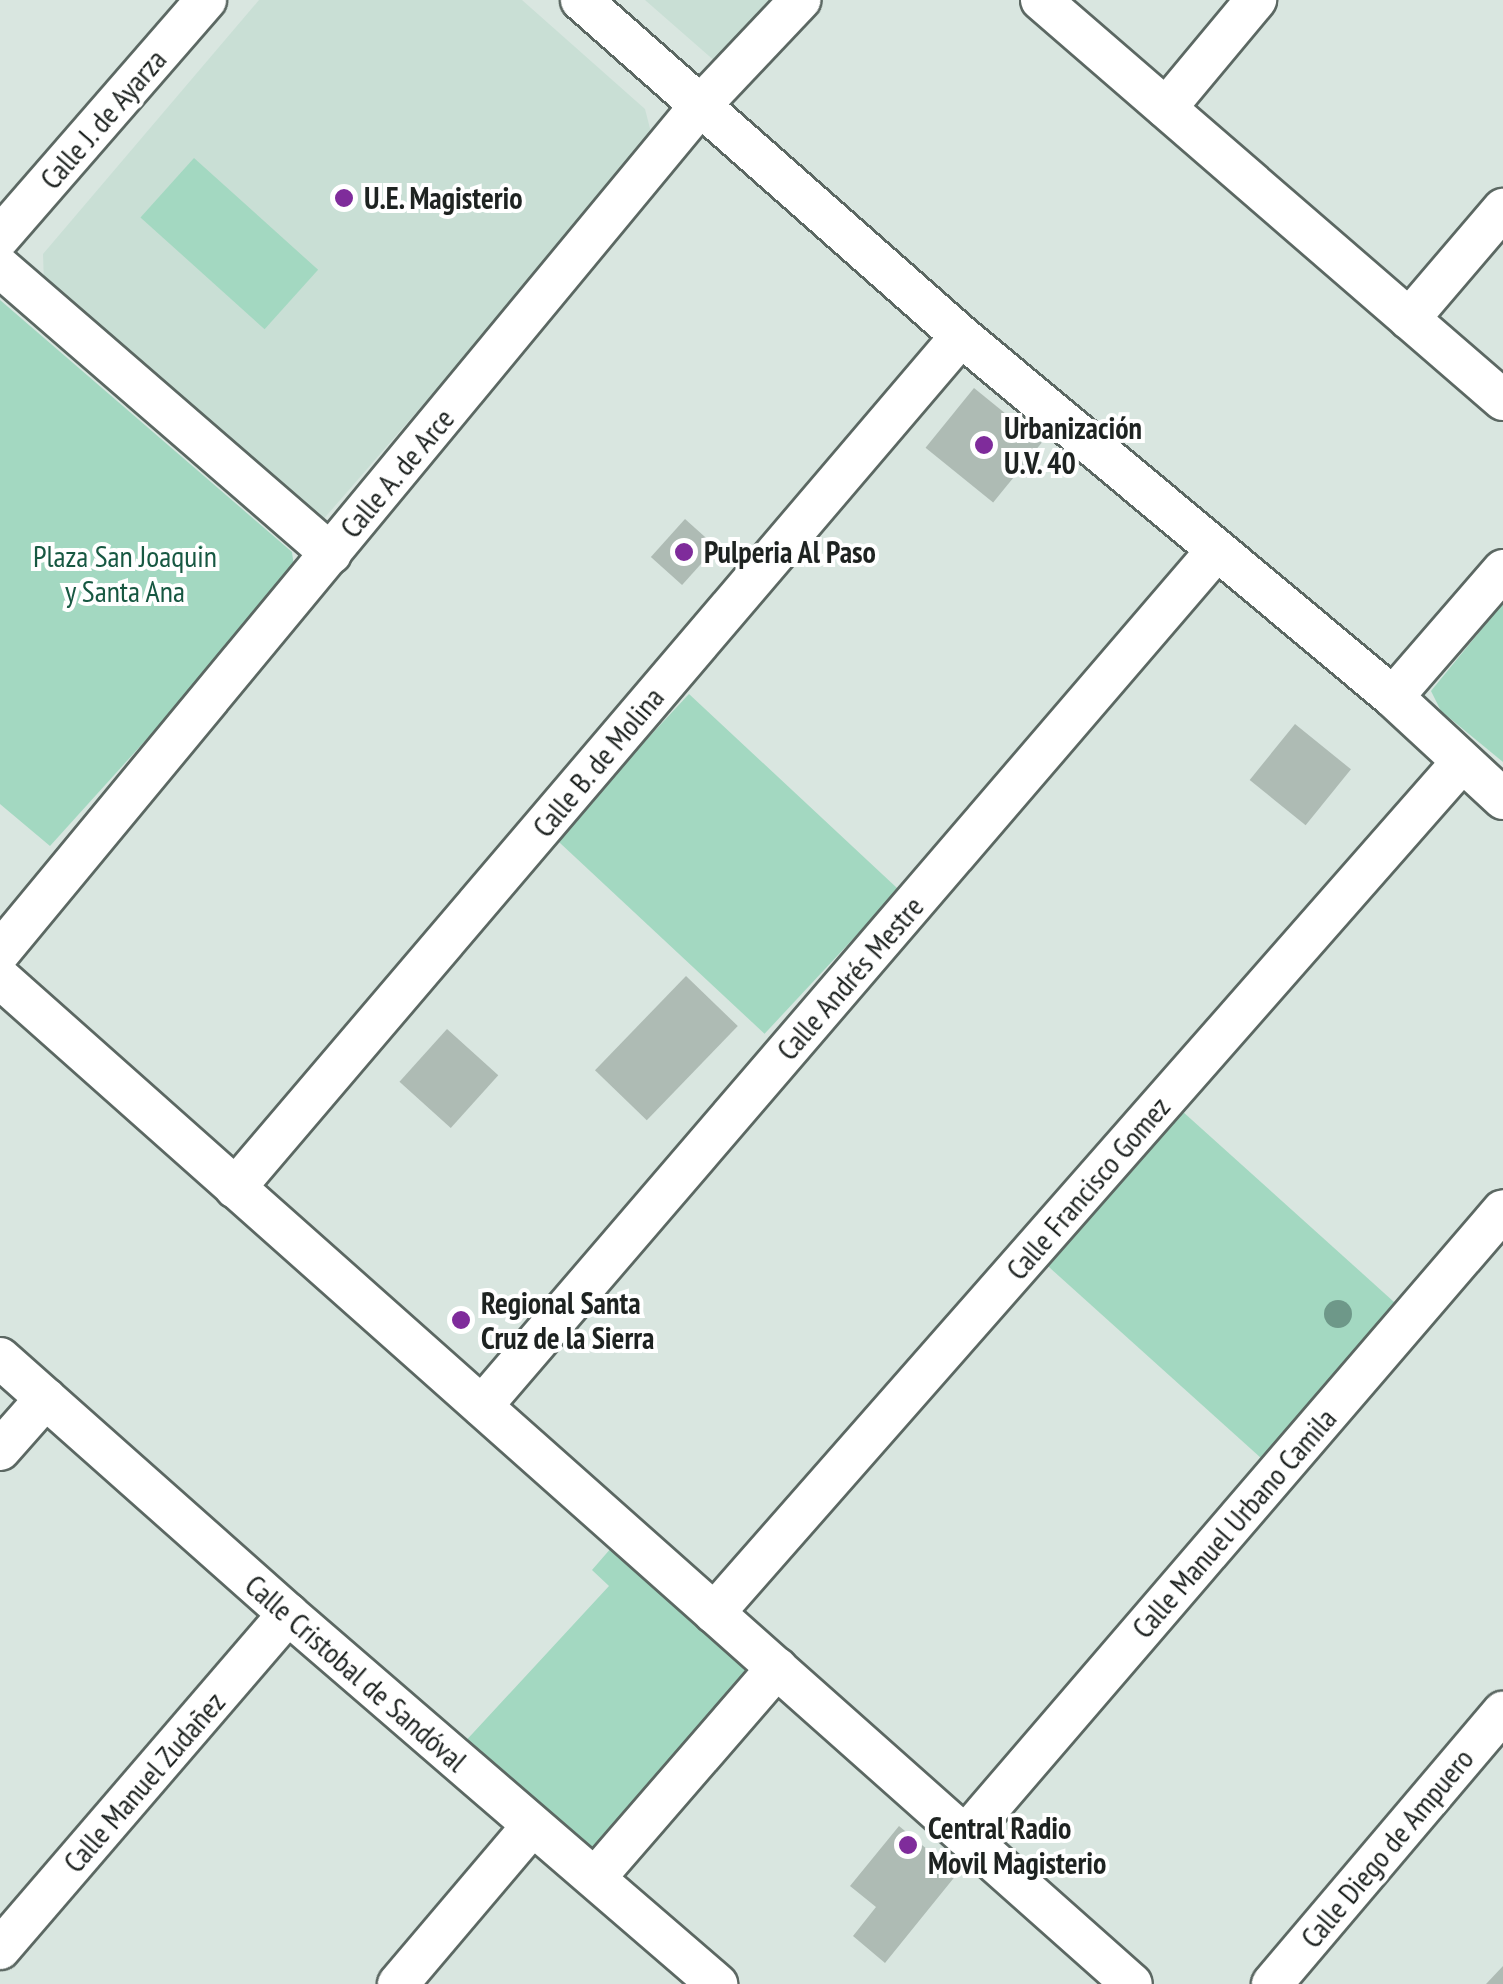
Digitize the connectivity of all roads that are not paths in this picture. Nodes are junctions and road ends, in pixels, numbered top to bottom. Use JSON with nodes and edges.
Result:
{"nodes":[{"id":1,"x":206,"y":0,"type":"edge"},
{"id":2,"x":581,"y":0,"type":"edge"},
{"id":3,"x":800,"y":0,"type":"edge"},
{"id":4,"x":1040,"y":0,"type":"edge"},
{"id":5,"x":1256,"y":0,"type":"edge"},
{"id":6,"x":698,"y":108,"type":"junction"},
{"id":7,"x":1166,"y":108,"type":"junction"},
{"id":8,"x":1503,"y":210,"type":"edge"},
{"id":9,"x":0,"y":237,"type":"edge"},
{"id":10,"x":0,"y":267,"type":"edge"},
{"id":11,"x":1409,"y":319,"type":"junction"},
{"id":12,"x":961,"y":336,"type":"junction"},
{"id":13,"x":1503,"y":400,"type":"edge"},
{"id":14,"x":1218,"y":550,"type":"junction"},
{"id":15,"x":331,"y":554,"type":"junction"},
{"id":16,"x":1503,"y":570,"type":"edge"},
{"id":17,"x":1392,"y":698,"type":"junction"},
{"id":18,"x":1461,"y":763,"type":"junction"},
{"id":19,"x":1503,"y":799,"type":"edge"},
{"id":20,"x":0,"y":952,"type":"edge"},
{"id":21,"x":0,"y":978,"type":"edge"},
{"id":22,"x":236,"y":1188,"type":"junction"},
{"id":23,"x":1503,"y":1210,"type":"edge"},
{"id":24,"x":0,"y":1358,"type":"edge"},
{"id":25,"x":46,"y":1398,"type":"junction"},
{"id":26,"x":482,"y":1406,"type":"junction"},
{"id":27,"x":0,"y":1450,"type":"edge"},
{"id":28,"x":714,"y":1613,"type":"junction"},
{"id":29,"x":288,"y":1614,"type":"junction"},
{"id":30,"x":777,"y":1668,"type":"junction"},
{"id":31,"x":1503,"y":1712,"type":"edge"},
{"id":32,"x":532,"y":1826,"type":"junction"},
{"id":33,"x":966,"y":1836,"type":"junction"},
{"id":34,"x":594,"y":1878,"type":"junction"},
{"id":35,"x":0,"y":1949,"type":"edge"},
{"id":36,"x":398,"y":1984,"type":"edge"},
{"id":37,"x":716,"y":1984,"type":"edge"},
{"id":38,"x":1132,"y":1984,"type":"edge"},
{"id":39,"x":1272,"y":1984,"type":"edge"}],
"edges":[{"from":1,"to":9,"type":"street","name":"Calle J. de Ayarza"},
{"from":2,"to":6,"type":"street"},
{"from":3,"to":6,"type":"street","name":"Calle A. de Arce"},
{"from":4,"to":7,"type":"street"},
{"from":5,"to":7,"type":"street"},
{"from":6,"to":12,"type":"street"},
{"from":6,"to":15,"type":"street","name":"Calle A. de Arce"},
{"from":7,"to":11,"type":"street"},
{"from":8,"to":11,"type":"street"},
{"from":10,"to":15,"type":"street"},
{"from":11,"to":13,"type":"street"},
{"from":12,"to":14,"type":"street"},
{"from":12,"to":22,"type":"street","name":"Calle B. de Molina"},
{"from":14,"to":17,"type":"street"},
{"from":14,"to":26,"type":"street","name":"Calle Andrés Mestre"},
{"from":15,"to":20,"type":"street","name":"Calle A. de Arce"},
{"from":16,"to":17,"type":"street"},
{"from":17,"to":18,"type":"street"},
{"from":18,"to":19,"type":"street"},
{"from":18,"to":28,"type":"street","name":"Calle Francisco Gomez"},
{"from":21,"to":22,"type":"street"},
{"from":22,"to":26,"type":"street"},
{"from":23,"to":33,"type":"street","name":"Calle Manuel Urbano Camila"},
{"from":24,"to":25,"type":"street","name":"Calle Cristobal de Sandóval"},
{"from":25,"to":27,"type":"street"},
{"from":25,"to":29,"type":"street","name":"Calle Cristobal de Sandóval"},
{"from":26,"to":28,"type":"street"},
{"from":28,"to":30,"type":"street"},
{"from":29,"to":32,"type":"street","name":"Calle Cristobal de Sandóval"},
{"from":29,"to":35,"type":"street","name":"Calle Manuel Zudañez"},
{"from":30,"to":33,"type":"street"},
{"from":30,"to":34,"type":"street"},
{"from":31,"to":39,"type":"street","name":"Calle Diego de Ampuero"},
{"from":32,"to":34,"type":"street","name":"Calle Cristobal de Sandóval"},
{"from":32,"to":36,"type":"street"},
{"from":33,"to":38,"type":"street"},
{"from":34,"to":37,"type":"street","name":"Calle Cristobal de Sandóval"}]}
